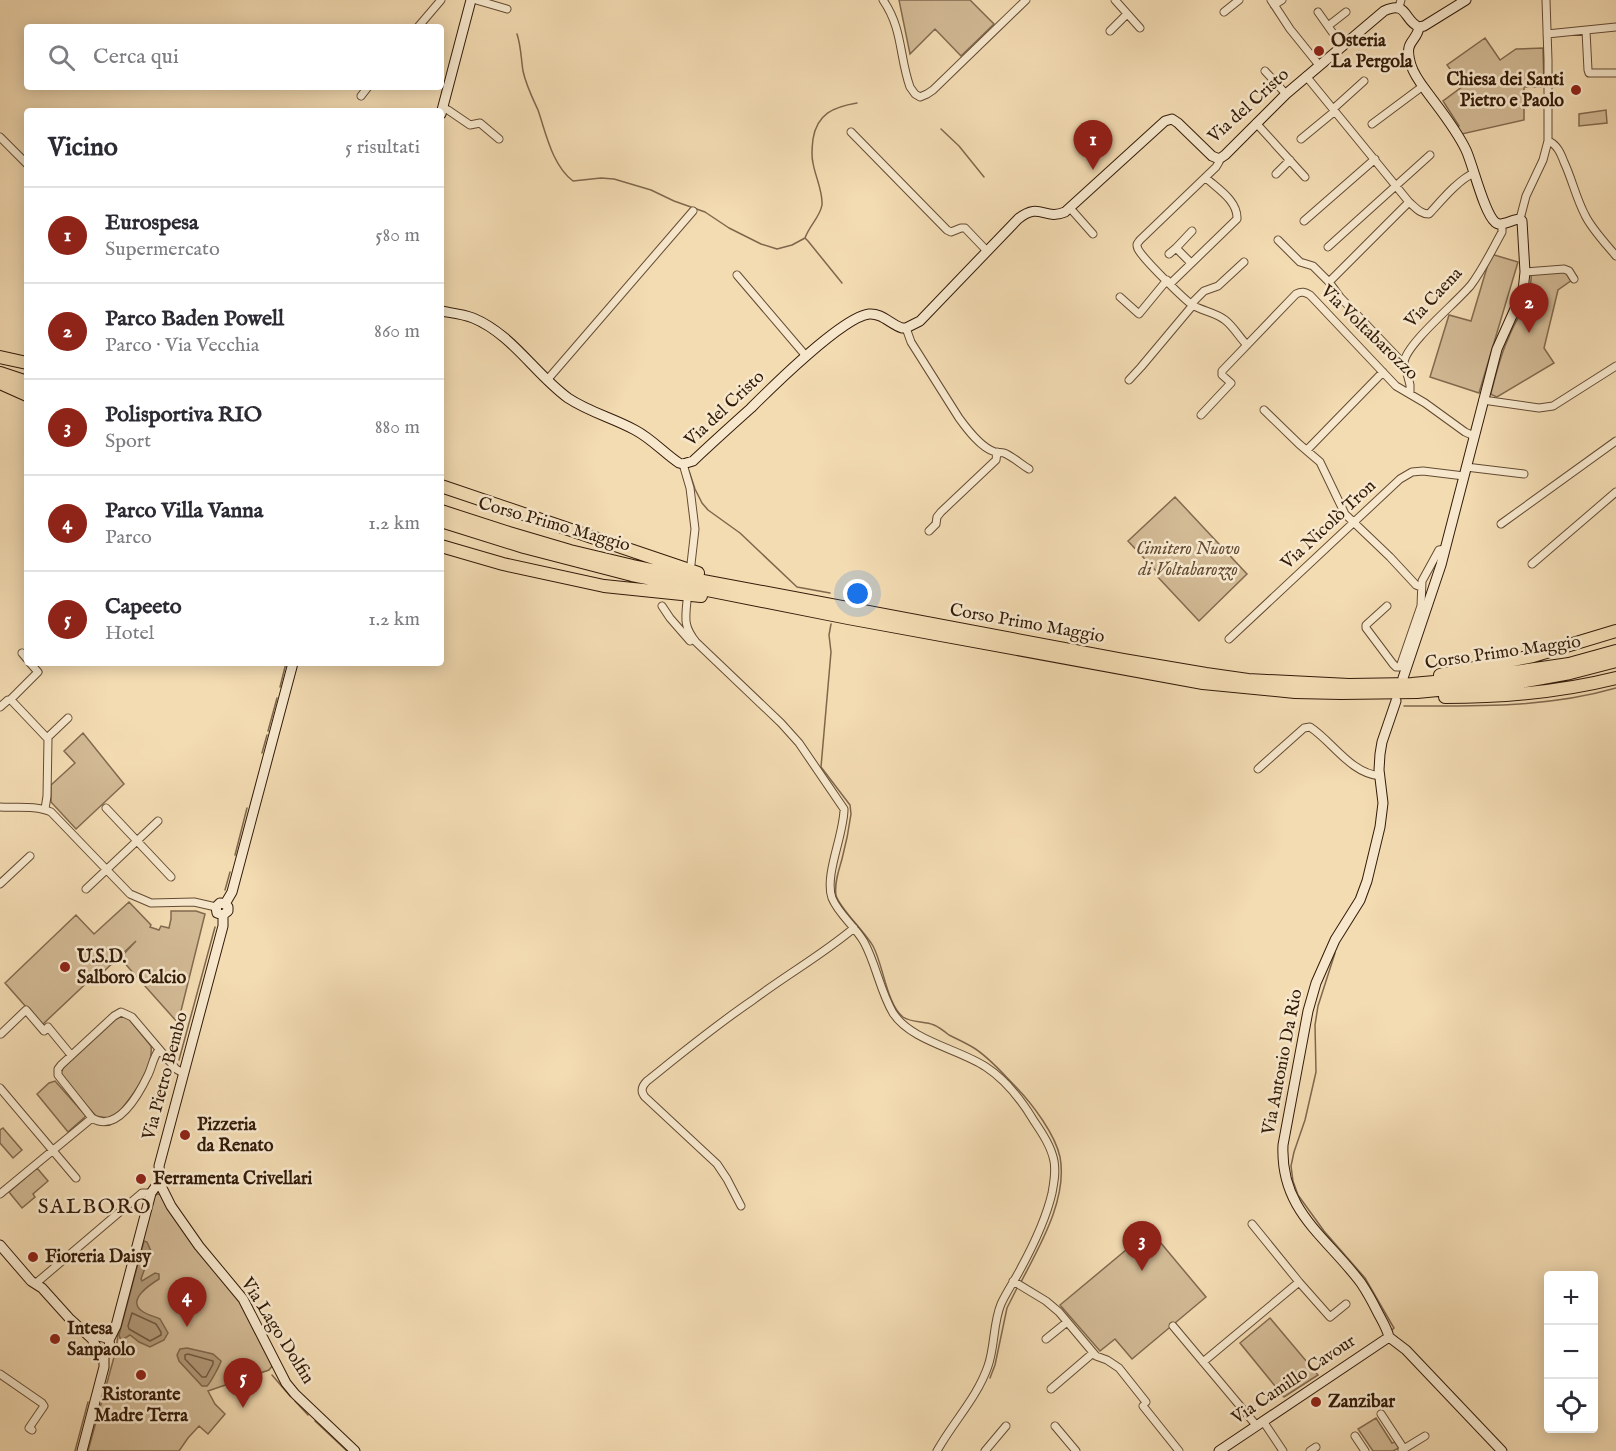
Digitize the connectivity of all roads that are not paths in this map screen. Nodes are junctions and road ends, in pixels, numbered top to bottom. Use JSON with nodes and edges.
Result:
{"nodes":[{"id":1,"x":441,"y":0,"type":"edge"},
{"id":2,"x":471,"y":0,"type":"edge"},
{"id":3,"x":476,"y":0,"type":"edge"},
{"id":4,"x":884,"y":0,"type":"edge"},
{"id":5,"x":1026,"y":0,"type":"edge"},
{"id":6,"x":1115,"y":0,"type":"edge"},
{"id":7,"x":1239,"y":0,"type":"edge"},
{"id":8,"x":1282,"y":0,"type":"edge"},
{"id":9,"x":1466,"y":0,"type":"edge"},
{"id":10,"x":1546,"y":0,"type":"edge"},
{"id":11,"x":1273,"y":2,"type":"edge"},
{"id":12,"x":1400,"y":3,"type":"edge"},
{"id":13,"x":507,"y":9,"type":"dead end"},
{"id":14,"x":1224,"y":12,"type":"dead end"},
{"id":15,"x":1318,"y":12,"type":"dead end"},
{"id":16,"x":1346,"y":12,"type":"dead end"},
{"id":17,"x":1127,"y":14,"type":"junction"},
{"id":18,"x":421,"y":24,"type":"edge"},
{"id":19,"x":1328,"y":26,"type":"junction"},
{"id":20,"x":1419,"y":27,"type":"junction"},
{"id":21,"x":1616,"y":27,"type":"edge"},
{"id":22,"x":1140,"y":28,"type":"dead end"},
{"id":23,"x":1110,"y":31,"type":"dead end"},
{"id":24,"x":1586,"y":31,"type":"junction"},
{"id":25,"x":1547,"y":34,"type":"junction"},
{"id":26,"x":1342,"y":46,"type":"junction"},
{"id":27,"x":1319,"y":65,"type":"junction"},
{"id":28,"x":1265,"y":71,"type":"dead end"},
{"id":29,"x":1616,"y":73,"type":"edge"},
{"id":30,"x":1306,"y":76,"type":"junction"},
{"id":31,"x":1364,"y":81,"type":"dead end"},
{"id":32,"x":1423,"y":86,"type":"junction"},
{"id":33,"x":366,"y":90,"type":"edge"},
{"id":34,"x":1286,"y":94,"type":"junction"},
{"id":35,"x":361,"y":96,"type":"dead end"},
{"id":36,"x":443,"y":108,"type":"edge"},
{"id":37,"x":1334,"y":110,"type":"junction"},
{"id":38,"x":444,"y":111,"type":"edge"},
{"id":39,"x":1256,"y":123,"type":"junction"},
{"id":40,"x":1372,"y":124,"type":"dead end"},
{"id":41,"x":852,"y":132,"type":"dead end"},
{"id":42,"x":0,"y":136,"type":"edge"},
{"id":43,"x":1301,"y":139,"type":"dead end"},
{"id":44,"x":499,"y":140,"type":"dead end"},
{"id":45,"x":1548,"y":141,"type":"junction"},
{"id":46,"x":1430,"y":155,"type":"dead end"},
{"id":47,"x":1219,"y":159,"type":"junction"},
{"id":48,"x":1375,"y":159,"type":"junction"},
{"id":49,"x":1290,"y":160,"type":"junction"},
{"id":50,"x":24,"y":161,"type":"edge"},
{"id":51,"x":1474,"y":172,"type":"junction"},
{"id":52,"x":1276,"y":174,"type":"dead end"},
{"id":53,"x":1206,"y":177,"type":"junction"},
{"id":54,"x":1305,"y":177,"type":"dead end"},
{"id":55,"x":1396,"y":185,"type":"junction"},
{"id":56,"x":1409,"y":202,"type":"junction"},
{"id":57,"x":1070,"y":208,"type":"junction"},
{"id":58,"x":693,"y":211,"type":"dead end"},
{"id":59,"x":1520,"y":219,"type":"junction"},
{"id":60,"x":1304,"y":221,"type":"dead end"},
{"id":61,"x":1502,"y":225,"type":"junction"},
{"id":62,"x":1192,"y":231,"type":"dead end"},
{"id":63,"x":1093,"y":234,"type":"dead end"},
{"id":64,"x":1278,"y":240,"type":"dead end"},
{"id":65,"x":1328,"y":247,"type":"dead end"},
{"id":66,"x":1176,"y":248,"type":"junction"},
{"id":67,"x":987,"y":251,"type":"junction"},
{"id":68,"x":1169,"y":254,"type":"dead end"},
{"id":69,"x":1616,"y":256,"type":"edge"},
{"id":70,"x":1244,"y":262,"type":"dead end"},
{"id":71,"x":1191,"y":263,"type":"junction"},
{"id":72,"x":1525,"y":272,"type":"junction"},
{"id":73,"x":737,"y":275,"type":"dead end"},
{"id":74,"x":1574,"y":279,"type":"dead end"},
{"id":75,"x":1169,"y":282,"type":"junction"},
{"id":76,"x":1329,"y":282,"type":"junction"},
{"id":77,"x":1120,"y":297,"type":"dead end"},
{"id":78,"x":1192,"y":304,"type":"junction"},
{"id":79,"x":444,"y":312,"type":"edge"},
{"id":80,"x":906,"y":328,"type":"junction"},
{"id":81,"x":1247,"y":345,"type":"junction"},
{"id":82,"x":806,"y":356,"type":"junction"},
{"id":83,"x":0,"y":357,"type":"edge"},
{"id":84,"x":24,"y":362,"type":"edge"},
{"id":85,"x":1404,"y":362,"type":"junction"},
{"id":86,"x":0,"y":365,"type":"edge"},
{"id":87,"x":1616,"y":366,"type":"edge"},
{"id":88,"x":1383,"y":372,"type":"junction"},
{"id":89,"x":0,"y":373,"type":"edge"},
{"id":90,"x":24,"y":373,"type":"edge"},
{"id":91,"x":548,"y":379,"type":"junction"},
{"id":92,"x":1129,"y":380,"type":"dead end"},
{"id":93,"x":24,"y":381,"type":"edge"},
{"id":94,"x":0,"y":383,"type":"edge"},
{"id":95,"x":24,"y":394,"type":"edge"},
{"id":96,"x":1410,"y":394,"type":"junction"},
{"id":97,"x":1483,"y":400,"type":"junction"},
{"id":98,"x":1264,"y":410,"type":"dead end"},
{"id":99,"x":1201,"y":416,"type":"dead end"},
{"id":100,"x":1474,"y":436,"type":"junction"},
{"id":101,"x":1616,"y":441,"type":"edge"},
{"id":102,"x":1307,"y":450,"type":"junction"},
{"id":103,"x":997,"y":452,"type":"junction"},
{"id":104,"x":683,"y":464,"type":"junction"},
{"id":105,"x":1029,"y":470,"type":"dead end"},
{"id":106,"x":1465,"y":472,"type":"junction"},
{"id":107,"x":1524,"y":474,"type":"dead end"},
{"id":108,"x":444,"y":487,"type":"edge"},
{"id":109,"x":1616,"y":492,"type":"edge"},
{"id":110,"x":444,"y":512,"type":"edge"},
{"id":111,"x":444,"y":522,"type":"edge"},
{"id":112,"x":1353,"y":523,"type":"junction"},
{"id":113,"x":1501,"y":524,"type":"dead end"},
{"id":114,"x":483,"y":530,"type":"junction"},
{"id":115,"x":929,"y":531,"type":"dead end"},
{"id":116,"x":444,"y":547,"type":"edge"},
{"id":117,"x":1445,"y":549,"type":"junction"},
{"id":118,"x":691,"y":564,"type":"dead end"},
{"id":119,"x":1532,"y":564,"type":"dead end"},
{"id":120,"x":1421,"y":587,"type":"junction"},
{"id":121,"x":751,"y":590,"type":"junction"},
{"id":122,"x":687,"y":601,"type":"dead end"},
{"id":123,"x":773,"y":603,"type":"junction"},
{"id":124,"x":662,"y":606,"type":"dead end"},
{"id":125,"x":1387,"y":606,"type":"dead end"},
{"id":126,"x":1616,"y":631,"type":"edge"},
{"id":127,"x":1229,"y":639,"type":"dead end"},
{"id":128,"x":1616,"y":651,"type":"edge"},
{"id":129,"x":1616,"y":661,"type":"edge"},
{"id":130,"x":33,"y":666,"type":"edge"},
{"id":131,"x":292,"y":666,"type":"edge"},
{"id":132,"x":1570,"y":669,"type":"junction"},
{"id":133,"x":733,"y":677,"type":"junction"},
{"id":134,"x":1403,"y":678,"type":"dead end"},
{"id":135,"x":1616,"y":678,"type":"edge"},
{"id":136,"x":1350,"y":689,"type":"junction"},
{"id":137,"x":10,"y":700,"type":"junction"},
{"id":138,"x":1396,"y":701,"type":"dead end"},
{"id":139,"x":0,"y":707,"type":"edge"},
{"id":140,"x":68,"y":718,"type":"dead end"},
{"id":141,"x":47,"y":738,"type":"junction"},
{"id":142,"x":1258,"y":769,"type":"dead end"},
{"id":143,"x":1380,"y":776,"type":"junction"},
{"id":144,"x":0,"y":807,"type":"edge"},
{"id":145,"x":106,"y":808,"type":"dead end"},
{"id":146,"x":45,"y":809,"type":"junction"},
{"id":147,"x":158,"y":821,"type":"dead end"},
{"id":148,"x":137,"y":841,"type":"junction"},
{"id":149,"x":30,"y":855,"type":"dead end"},
{"id":150,"x":106,"y":870,"type":"junction"},
{"id":151,"x":171,"y":877,"type":"dead end"},
{"id":152,"x":0,"y":884,"type":"edge"},
{"id":153,"x":86,"y":889,"type":"dead end"},
{"id":154,"x":222,"y":908,"type":"junction"},
{"id":155,"x":854,"y":928,"type":"junction"},
{"id":156,"x":1,"y":1034,"type":"edge"},
{"id":157,"x":159,"y":1050,"type":"junction"},
{"id":158,"x":71,"y":1055,"type":"junction"},
{"id":159,"x":183,"y":1073,"type":"junction"},
{"id":160,"x":0,"y":1088,"type":"edge"},
{"id":161,"x":93,"y":1118,"type":"junction"},
{"id":162,"x":52,"y":1150,"type":"junction"},
{"id":163,"x":76,"y":1178,"type":"dead end"},
{"id":164,"x":157,"y":1189,"type":"junction"},
{"id":165,"x":0,"y":1194,"type":"edge"},
{"id":166,"x":741,"y":1206,"type":"dead end"},
{"id":167,"x":1252,"y":1224,"type":"dead end"},
{"id":168,"x":0,"y":1245,"type":"edge"},
{"id":169,"x":1299,"y":1282,"type":"junction"},
{"id":170,"x":35,"y":1284,"type":"junction"},
{"id":171,"x":1017,"y":1284,"type":"junction"},
{"id":172,"x":1346,"y":1304,"type":"dead end"},
{"id":173,"x":1067,"y":1322,"type":"junction"},
{"id":174,"x":1173,"y":1326,"type":"dead end"},
{"id":175,"x":86,"y":1333,"type":"junction"},
{"id":176,"x":1389,"y":1336,"type":"junction"},
{"id":177,"x":106,"y":1339,"type":"junction"},
{"id":178,"x":1046,"y":1339,"type":"dead end"},
{"id":179,"x":96,"y":1346,"type":"junction"},
{"id":180,"x":104,"y":1352,"type":"junction"},
{"id":181,"x":1093,"y":1353,"type":"junction"},
{"id":182,"x":1203,"y":1362,"type":"junction"},
{"id":183,"x":0,"y":1374,"type":"edge"},
{"id":184,"x":1051,"y":1389,"type":"dead end"},
{"id":185,"x":1381,"y":1414,"type":"dead end"},
{"id":186,"x":1260,"y":1423,"type":"junction"},
{"id":187,"x":1006,"y":1426,"type":"dead end"},
{"id":188,"x":1055,"y":1426,"type":"dead end"},
{"id":189,"x":32,"y":1430,"type":"dead end"},
{"id":190,"x":1354,"y":1436,"type":"dead end"},
{"id":191,"x":1425,"y":1436,"type":"dead end"},
{"id":192,"x":1402,"y":1450,"type":"edge"},
{"id":193,"x":82,"y":1451,"type":"edge"},
{"id":194,"x":355,"y":1451,"type":"edge"},
{"id":195,"x":937,"y":1451,"type":"edge"},
{"id":196,"x":985,"y":1451,"type":"edge"},
{"id":197,"x":1077,"y":1451,"type":"edge"},
{"id":198,"x":1179,"y":1451,"type":"edge"},
{"id":199,"x":1219,"y":1451,"type":"edge"},
{"id":200,"x":1283,"y":1451,"type":"edge"},
{"id":201,"x":1365,"y":1451,"type":"edge"},
{"id":202,"x":1502,"y":1451,"type":"edge"}],
"edges":[{"from":1,"to":18,"type":"street"},
{"from":2,"to":36,"type":"street"},
{"from":3,"to":13,"type":"street"},
{"from":4,"to":5,"type":"street"},
{"from":6,"to":17,"type":"street"},
{"from":7,"to":14,"type":"street"},
{"from":8,"to":11,"type":"street"},
{"from":9,"to":20,"type":"street"},
{"from":10,"to":25,"type":"street"},
{"from":11,"to":27,"type":"street"},
{"from":12,"to":20,"type":"street","name":"Via del Cristo"},
{"from":12,"to":26,"type":"street","name":"Via del Cristo"},
{"from":15,"to":19,"type":"street"},
{"from":16,"to":19,"type":"street"},
{"from":17,"to":22,"type":"street"},
{"from":17,"to":23,"type":"street"},
{"from":19,"to":26,"type":"street"},
{"from":20,"to":32,"type":"street"},
{"from":21,"to":24,"type":"street"},
{"from":24,"to":25,"type":"street"},
{"from":24,"to":29,"type":"street"},
{"from":25,"to":45,"type":"street"},
{"from":26,"to":27,"type":"street","name":"Via del Cristo"},
{"from":27,"to":30,"type":"street","name":"Via del Cristo"},
{"from":28,"to":34,"type":"street"},
{"from":30,"to":34,"type":"street","name":"Via del Cristo"},
{"from":30,"to":37,"type":"street"},
{"from":31,"to":37,"type":"street"},
{"from":32,"to":40,"type":"street"},
{"from":32,"to":51,"type":"street"},
{"from":33,"to":35,"type":"street"},
{"from":34,"to":39,"type":"street","name":"Via del Cristo"},
{"from":37,"to":43,"type":"street"},
{"from":37,"to":48,"type":"street"},
{"from":38,"to":44,"type":"street"},
{"from":39,"to":47,"type":"street","name":"Via del Cristo"},
{"from":39,"to":49,"type":"street"},
{"from":41,"to":67,"type":"street"},
{"from":42,"to":50,"type":"street"},
{"from":45,"to":59,"type":"street"},
{"from":45,"to":69,"type":"street"},
{"from":46,"to":55,"type":"street"},
{"from":47,"to":53,"type":"street"},
{"from":47,"to":57,"type":"street","name":"Via del Cristo"},
{"from":48,"to":55,"type":"street"},
{"from":48,"to":60,"type":"street"},
{"from":49,"to":52,"type":"street"},
{"from":49,"to":54,"type":"street"},
{"from":51,"to":56,"type":"street"},
{"from":51,"to":61,"type":"street"},
{"from":53,"to":71,"type":"street"},
{"from":53,"to":75,"type":"street"},
{"from":55,"to":56,"type":"street"},
{"from":55,"to":65,"type":"street"},
{"from":56,"to":76,"type":"street"},
{"from":57,"to":63,"type":"street"},
{"from":57,"to":67,"type":"street"},
{"from":58,"to":91,"type":"street"},
{"from":59,"to":61,"type":"street"},
{"from":59,"to":72,"type":"street"},
{"from":61,"to":85,"type":"street","name":"Via Caena"},
{"from":62,"to":66,"type":"street"},
{"from":64,"to":76,"type":"street"},
{"from":66,"to":68,"type":"street"},
{"from":66,"to":71,"type":"street"},
{"from":67,"to":80,"type":"street"},
{"from":70,"to":78,"type":"street"},
{"from":71,"to":75,"type":"street"},
{"from":72,"to":74,"type":"street"},
{"from":72,"to":97,"type":"street"},
{"from":73,"to":82,"type":"street"},
{"from":75,"to":77,"type":"street"},
{"from":75,"to":78,"type":"street"},
{"from":76,"to":85,"type":"street"},
{"from":78,"to":81,"type":"street"},
{"from":78,"to":92,"type":"street"},
{"from":79,"to":91,"type":"street","name":"Via del Cristo"},
{"from":80,"to":82,"type":"street","name":"Via del Cristo"},
{"from":80,"to":103,"type":"street"},
{"from":81,"to":88,"type":"street","name":"Via Voltabarozzo"},
{"from":81,"to":99,"type":"street","name":"Via Voltabarozzo"},
{"from":82,"to":104,"type":"street","name":"Via del Cristo"},
{"from":83,"to":84,"type":"highway"},
{"from":85,"to":96,"type":"street"},
{"from":86,"to":90,"type":"highway"},
{"from":87,"to":97,"type":"street"},
{"from":88,"to":96,"type":"street","name":"Via Voltabarozzo"},
{"from":88,"to":102,"type":"street"},
{"from":89,"to":93,"type":"highway"},
{"from":91,"to":104,"type":"street","name":"Via del Cristo"},
{"from":94,"to":95,"type":"highway"},
{"from":96,"to":100,"type":"street","name":"Via Voltabarozzo"},
{"from":97,"to":100,"type":"street"},
{"from":98,"to":102,"type":"street"},
{"from":100,"to":106,"type":"street"},
{"from":101,"to":113,"type":"street"},
{"from":102,"to":112,"type":"street"},
{"from":103,"to":105,"type":"street"},
{"from":103,"to":115,"type":"street"},
{"from":104,"to":118,"type":"street"},
{"from":106,"to":107,"type":"street"},
{"from":106,"to":112,"type":"street","name":"Via Nicolò Tron"},
{"from":106,"to":117,"type":"street"},
{"from":108,"to":121,"type":"highway"},
{"from":109,"to":119,"type":"street"},
{"from":110,"to":114,"type":"highway","name":"Corso Primo Maggio"},
{"from":111,"to":114,"type":"highway","name":"Corso Primo Maggio"},
{"from":112,"to":120,"type":"street"},
{"from":112,"to":127,"type":"street","name":"Via Nicolò Tron"},
{"from":114,"to":121,"type":"highway","name":"Corso Primo Maggio"},
{"from":114,"to":123,"type":"highway","name":"Corso Primo Maggio"},
{"from":116,"to":123,"type":"highway"},
{"from":117,"to":120,"type":"street"},
{"from":117,"to":134,"type":"street"},
{"from":120,"to":125,"type":"street"},
{"from":121,"to":136,"type":"highway","name":"Corso Primo Maggio"},
{"from":122,"to":133,"type":"street"},
{"from":123,"to":136,"type":"highway","name":"Corso Primo Maggio"},
{"from":124,"to":133,"type":"street"},
{"from":126,"to":136,"type":"highway"},
{"from":128,"to":132,"type":"highway","name":"Corso Primo Maggio"},
{"from":129,"to":132,"type":"highway","name":"Corso Primo Maggio"},
{"from":130,"to":137,"type":"street"},
{"from":131,"to":154,"type":"street","name":"Via Pietro Bembo"},
{"from":132,"to":136,"type":"highway","name":"Corso Primo Maggio"},
{"from":133,"to":155,"type":"street"},
{"from":135,"to":136,"type":"highway"},
{"from":137,"to":139,"type":"street"},
{"from":137,"to":141,"type":"street"},
{"from":138,"to":143,"type":"street","name":"Via Antonio Da Rio"},
{"from":140,"to":141,"type":"street"},
{"from":141,"to":146,"type":"street"},
{"from":142,"to":143,"type":"street"},
{"from":143,"to":176,"type":"street","name":"Via Antonio Da Rio"},
{"from":144,"to":146,"type":"street"},
{"from":145,"to":148,"type":"street"},
{"from":146,"to":150,"type":"street"},
{"from":147,"to":148,"type":"street"},
{"from":148,"to":150,"type":"street"},
{"from":148,"to":151,"type":"street"},
{"from":149,"to":152,"type":"street"},
{"from":150,"to":153,"type":"street"},
{"from":150,"to":154,"type":"street"},
{"from":154,"to":159,"type":"street","name":"Via Pietro Bembo"},
{"from":155,"to":166,"type":"street"},
{"from":155,"to":171,"type":"street"},
{"from":156,"to":158,"type":"street"},
{"from":157,"to":158,"type":"street"},
{"from":157,"to":159,"type":"street"},
{"from":157,"to":161,"type":"street"},
{"from":158,"to":161,"type":"street"},
{"from":159,"to":164,"type":"street","name":"Via Pietro Bembo"},
{"from":160,"to":162,"type":"street"},
{"from":161,"to":162,"type":"street"},
{"from":162,"to":163,"type":"street"},
{"from":162,"to":165,"type":"street"},
{"from":164,"to":170,"type":"street"},
{"from":164,"to":177,"type":"street"},
{"from":164,"to":194,"type":"street","name":"Via Lago Dolfin"},
{"from":167,"to":169,"type":"street"},
{"from":168,"to":170,"type":"street"},
{"from":169,"to":172,"type":"street"},
{"from":169,"to":182,"type":"street"},
{"from":170,"to":175,"type":"street"},
{"from":171,"to":173,"type":"street"},
{"from":171,"to":195,"type":"street"},
{"from":173,"to":178,"type":"street"},
{"from":173,"to":181,"type":"street"},
{"from":174,"to":182,"type":"street"},
{"from":175,"to":177,"type":"street"},
{"from":175,"to":179,"type":"street"},
{"from":176,"to":186,"type":"street","name":"Via Camillo Cavour"},
{"from":176,"to":202,"type":"street"},
{"from":177,"to":179,"type":"street"},
{"from":177,"to":180,"type":"street"},
{"from":179,"to":180,"type":"street"},
{"from":180,"to":193,"type":"street"},
{"from":181,"to":184,"type":"street"},
{"from":181,"to":198,"type":"street"},
{"from":182,"to":186,"type":"street"},
{"from":183,"to":189,"type":"street"},
{"from":185,"to":192,"type":"street"},
{"from":186,"to":199,"type":"street","name":"Via Camillo Cavour"},
{"from":186,"to":200,"type":"street"},
{"from":187,"to":196,"type":"street"},
{"from":188,"to":197,"type":"street"},
{"from":190,"to":201,"type":"street"},
{"from":191,"to":192,"type":"street"}]}
